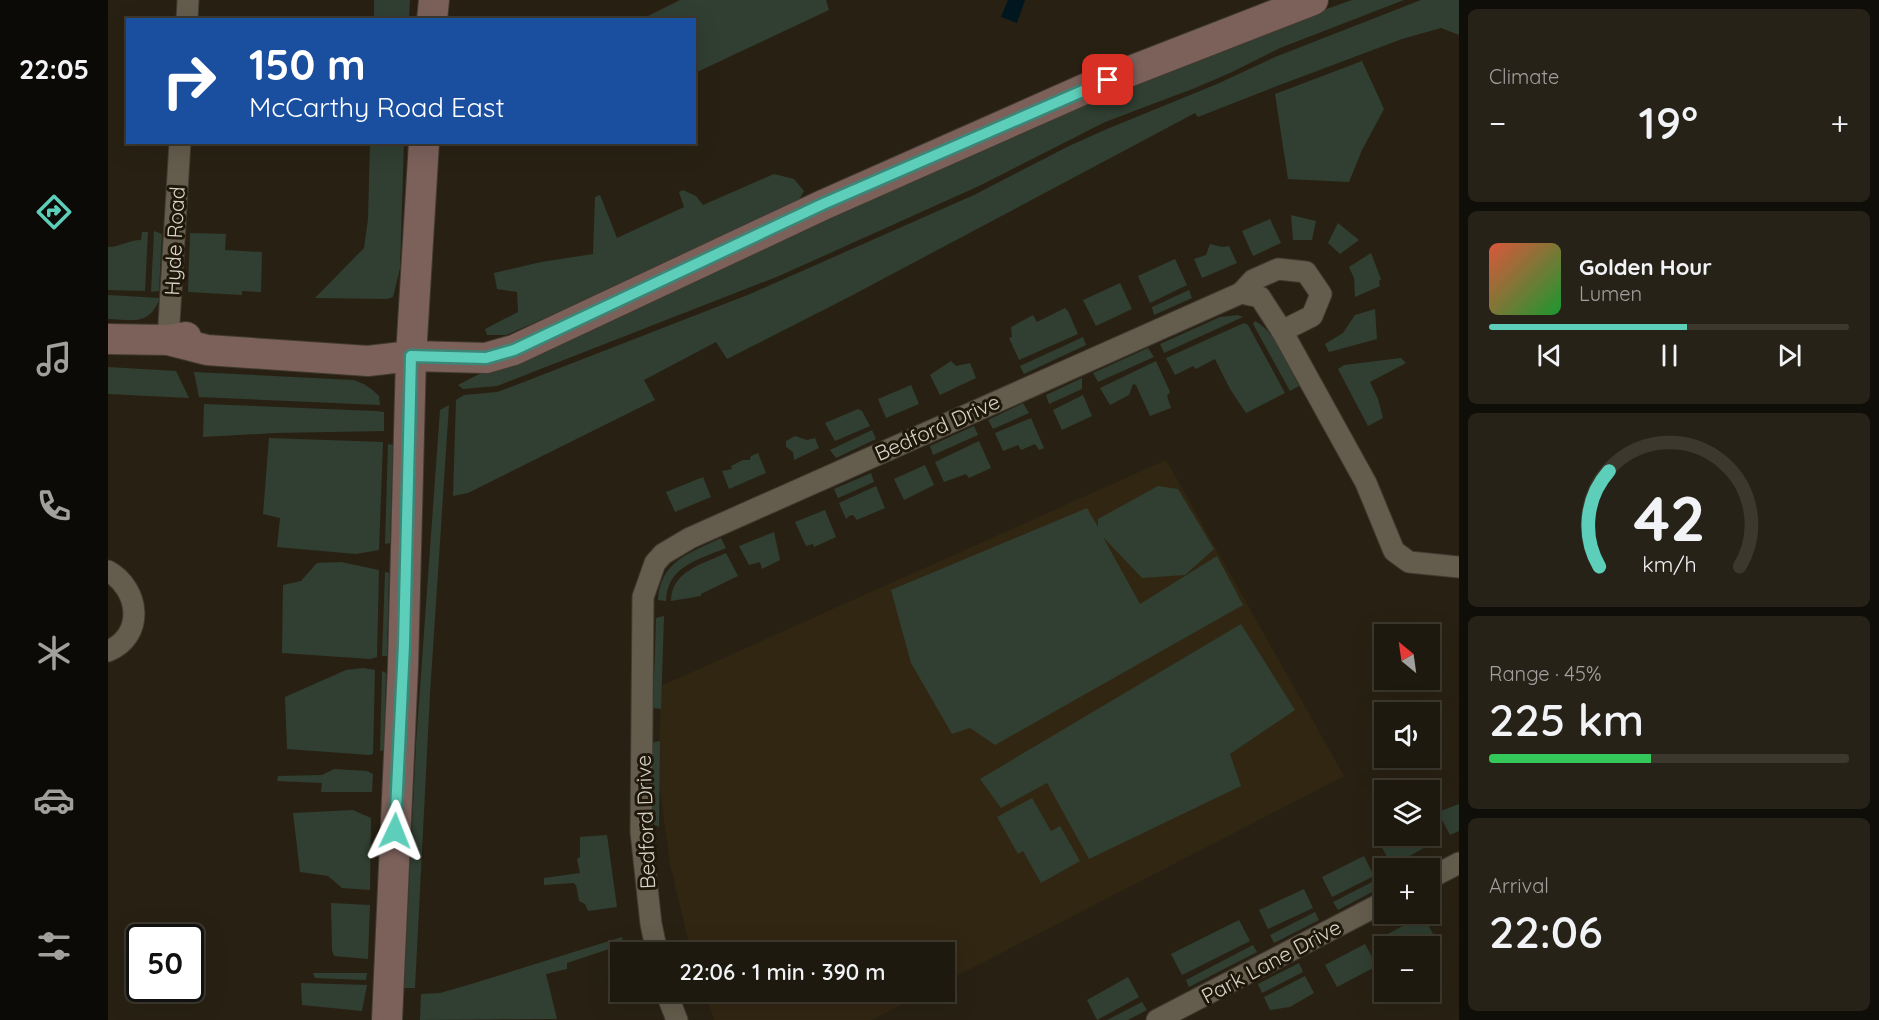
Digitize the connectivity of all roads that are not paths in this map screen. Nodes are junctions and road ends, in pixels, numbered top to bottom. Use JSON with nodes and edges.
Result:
{"nodes":[{"id":1,"x":189,"y":0,"type":"edge"},
{"id":2,"x":434,"y":0,"type":"edge"},
{"id":3,"x":1313,"y":0,"type":"edge"},
{"id":4,"x":187,"y":18,"type":"edge"},
{"id":5,"x":432,"y":18,"type":"edge"},
{"id":6,"x":180,"y":144,"type":"edge"},
{"id":7,"x":424,"y":144,"type":"edge"},
{"id":8,"x":1241,"y":293,"type":"junction"},
{"id":9,"x":1282,"y":332,"type":"junction"},
{"id":10,"x":108,"y":339,"type":"edge"},
{"id":11,"x":168,"y":340,"type":"junction"},
{"id":12,"x":411,"y":356,"type":"junction"},
{"id":13,"x":1459,"y":567,"type":"edge"},
{"id":14,"x":108,"y":571,"type":"edge"},
{"id":15,"x":108,"y":651,"type":"edge"},
{"id":16,"x":1459,"y":863,"type":"edge"},
{"id":17,"x":1440,"y":873,"type":"edge"},
{"id":18,"x":1374,"y":907,"type":"edge"},
{"id":19,"x":655,"y":942,"type":"edge"},
{"id":20,"x":670,"y":1002,"type":"edge"},
{"id":21,"x":387,"y":1020,"type":"edge"},
{"id":22,"x":677,"y":1020,"type":"edge"},
{"id":23,"x":1157,"y":1020,"type":"edge"}],
"edges":[{"from":1,"to":4,"type":"street"},
{"from":2,"to":5,"type":"street"},
{"from":3,"to":12,"type":"street"},
{"from":6,"to":11,"type":"street","name":"Hyde Road"},
{"from":7,"to":12,"type":"street"},
{"from":8,"to":9,"type":"street"},
{"from":8,"to":9,"type":"street","name":"Bedford Drive"},
{"from":8,"to":19,"type":"street","name":"Bedford Drive"},
{"from":9,"to":13,"type":"street"},
{"from":10,"to":11,"type":"street"},
{"from":11,"to":12,"type":"street"},
{"from":12,"to":21,"type":"street"},
{"from":14,"to":15,"type":"street"},
{"from":16,"to":17,"type":"street"},
{"from":18,"to":23,"type":"street","name":"Park Lane Drive"},
{"from":20,"to":22,"type":"street"}]}
